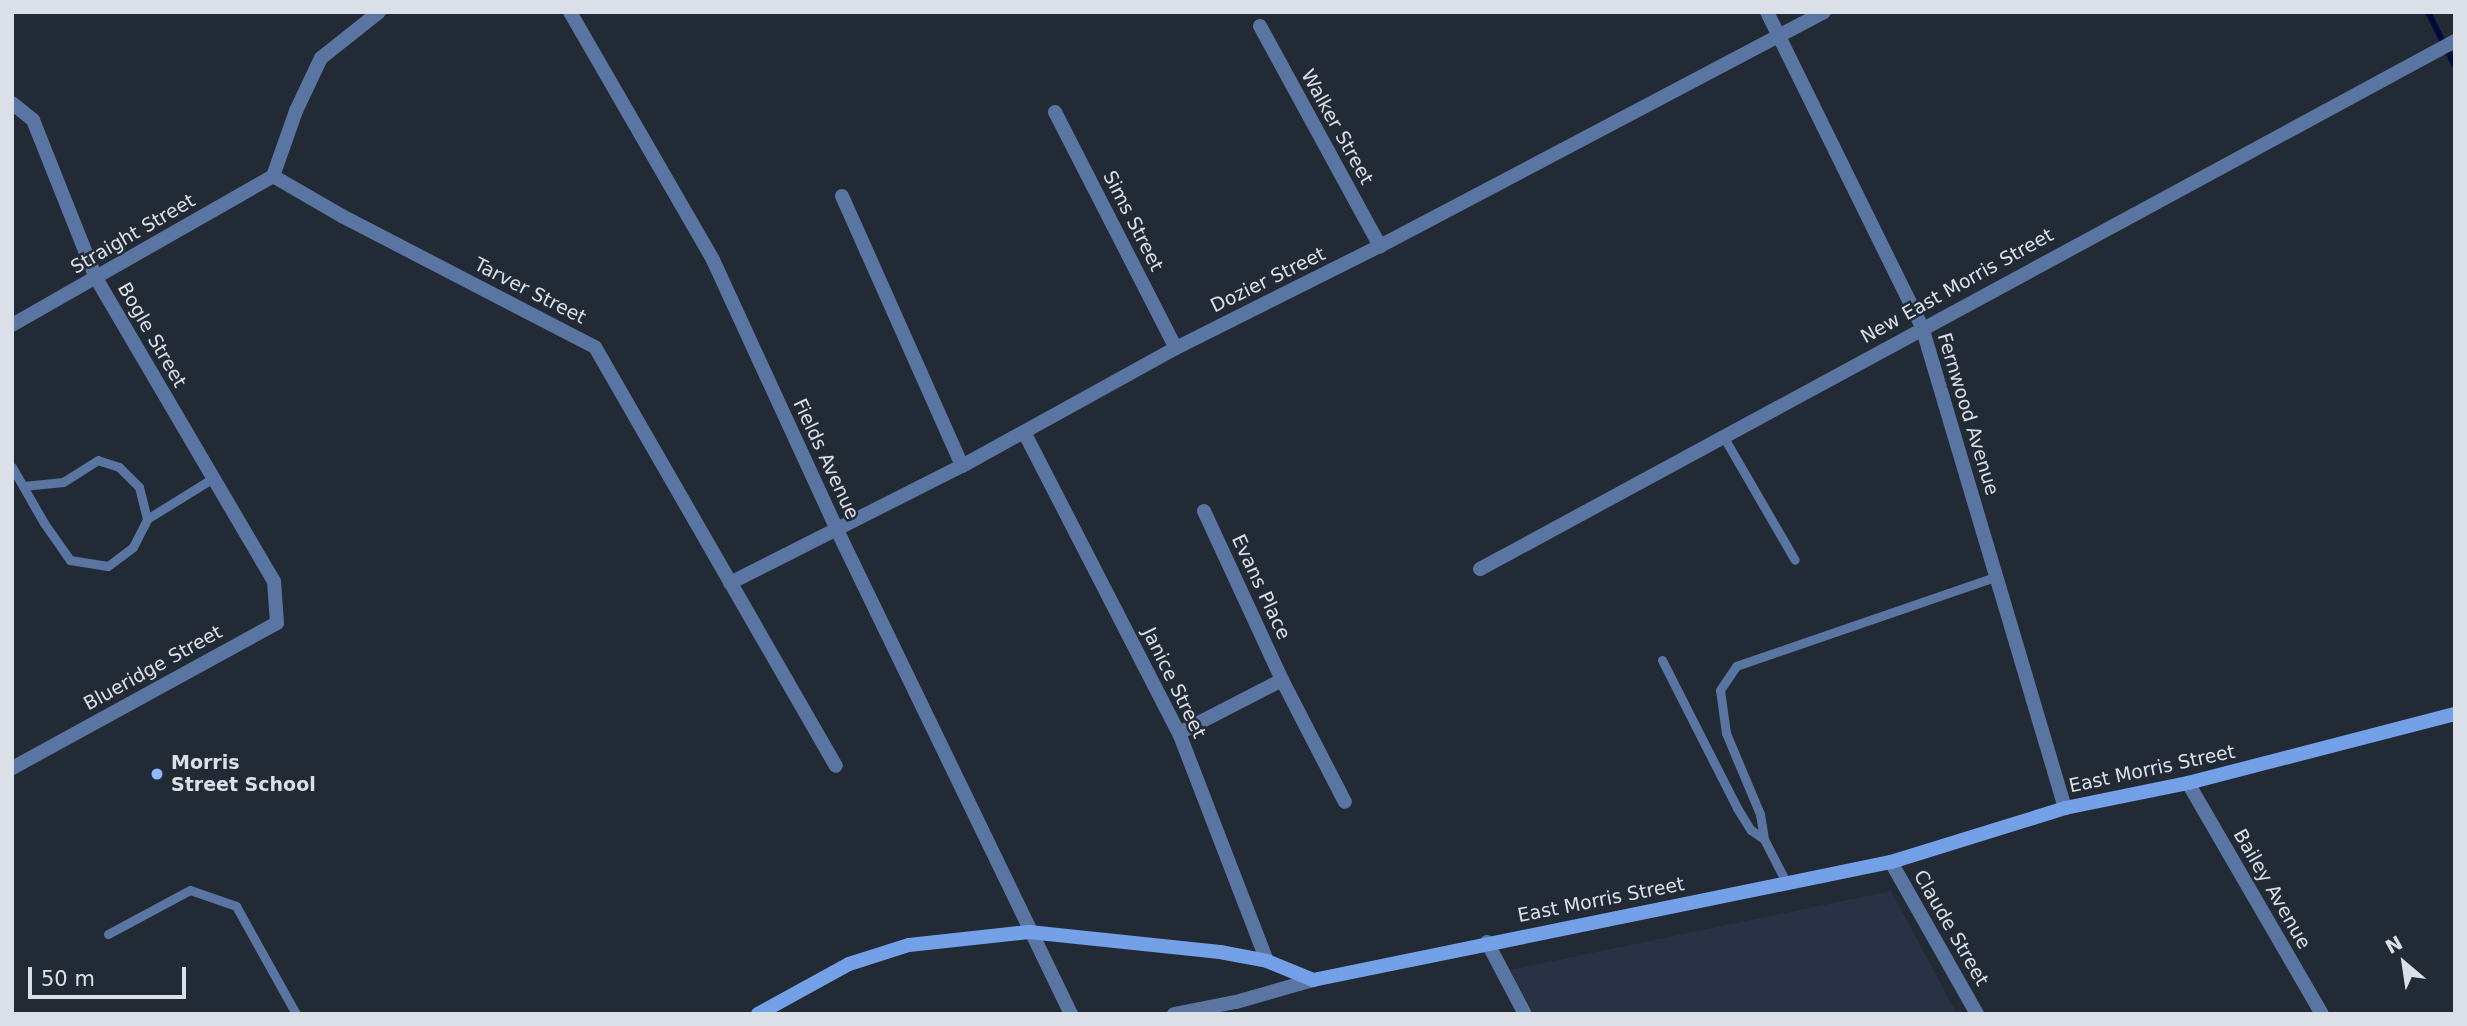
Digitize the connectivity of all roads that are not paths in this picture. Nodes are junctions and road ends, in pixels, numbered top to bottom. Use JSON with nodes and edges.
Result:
{"nodes":[{"id":1,"x":379,"y":12,"type":"edge"},
{"id":2,"x":570,"y":12,"type":"edge"},
{"id":3,"x":1767,"y":12,"type":"edge"},
{"id":4,"x":1825,"y":12,"type":"edge"},
{"id":5,"x":1260,"y":26,"type":"dead end"},
{"id":6,"x":1780,"y":38,"type":"junction"},
{"id":7,"x":2455,"y":41,"type":"edge"},
{"id":8,"x":12,"y":103,"type":"edge"},
{"id":9,"x":1055,"y":111,"type":"dead end"},
{"id":10,"x":273,"y":176,"type":"junction"},
{"id":11,"x":842,"y":196,"type":"dead end"},
{"id":12,"x":1380,"y":246,"type":"junction"},
{"id":13,"x":96,"y":278,"type":"junction"},
{"id":14,"x":12,"y":325,"type":"edge"},
{"id":15,"x":1922,"y":327,"type":"junction"},
{"id":16,"x":1176,"y":348,"type":"junction"},
{"id":17,"x":1024,"y":432,"type":"junction"},
{"id":18,"x":1723,"y":436,"type":"junction"},
{"id":19,"x":962,"y":466,"type":"junction"},
{"id":20,"x":12,"y":467,"type":"edge"},
{"id":21,"x":213,"y":478,"type":"junction"},
{"id":22,"x":23,"y":486,"type":"junction"},
{"id":23,"x":1204,"y":511,"type":"dead end"},
{"id":24,"x":147,"y":519,"type":"junction"},
{"id":25,"x":836,"y":530,"type":"junction"},
{"id":26,"x":1795,"y":560,"type":"dead end"},
{"id":27,"x":1480,"y":569,"type":"dead end"},
{"id":28,"x":1997,"y":576,"type":"junction"},
{"id":29,"x":274,"y":581,"type":"joint"},
{"id":30,"x":730,"y":583,"type":"junction"},
{"id":31,"x":1662,"y":660,"type":"dead end"},
{"id":32,"x":1282,"y":680,"type":"junction"},
{"id":33,"x":2455,"y":714,"type":"edge"},
{"id":34,"x":1179,"y":733,"type":"junction"},
{"id":35,"x":836,"y":766,"type":"dead end"},
{"id":36,"x":12,"y":768,"type":"edge"},
{"id":37,"x":2188,"y":783,"type":"junction"},
{"id":38,"x":1345,"y":802,"type":"dead end"},
{"id":39,"x":2065,"y":807,"type":"junction"},
{"id":40,"x":1765,"y":839,"type":"junction"},
{"id":41,"x":1891,"y":862,"type":"junction"},
{"id":42,"x":1786,"y":882,"type":"junction"},
{"id":43,"x":1029,"y":932,"type":"junction"},
{"id":44,"x":108,"y":934,"type":"dead end"},
{"id":45,"x":1487,"y":942,"type":"junction"},
{"id":46,"x":1267,"y":961,"type":"junction"},
{"id":47,"x":1313,"y":980,"type":"junction"},
{"id":48,"x":1239,"y":1008,"type":"edge"},
{"id":49,"x":296,"y":1014,"type":"edge"},
{"id":50,"x":758,"y":1014,"type":"edge"},
{"id":51,"x":1071,"y":1014,"type":"edge"},
{"id":52,"x":1174,"y":1014,"type":"edge"},
{"id":53,"x":1525,"y":1014,"type":"edge"},
{"id":54,"x":1977,"y":1014,"type":"edge"},
{"id":55,"x":2322,"y":1014,"type":"edge"}],
"edges":[{"from":1,"to":10,"type":"street"},
{"from":2,"to":25,"type":"street","name":"Fields Avenue"},
{"from":3,"to":6,"type":"street","name":"Fernwood Avenue"},
{"from":4,"to":6,"type":"street","name":"Dozier Street"},
{"from":5,"to":12,"type":"street","name":"Walker Street"},
{"from":6,"to":12,"type":"street","name":"Dozier Street"},
{"from":6,"to":15,"type":"street","name":"Fernwood Avenue"},
{"from":7,"to":15,"type":"street","name":"New East Morris Street"},
{"from":8,"to":13,"type":"street","name":"Bogle Street"},
{"from":9,"to":16,"type":"street","name":"Sims Street"},
{"from":10,"to":13,"type":"street","name":"Straight Street"},
{"from":10,"to":30,"type":"street","name":"Tarver Street"},
{"from":11,"to":19,"type":"street"},
{"from":12,"to":16,"type":"street","name":"Dozier Street"},
{"from":13,"to":14,"type":"street","name":"Straight Street"},
{"from":13,"to":21,"type":"street","name":"Bogle Street"},
{"from":15,"to":18,"type":"street","name":"New East Morris Street"},
{"from":15,"to":28,"type":"street","name":"Fernwood Avenue"},
{"from":16,"to":17,"type":"street","name":"Dozier Street"},
{"from":17,"to":19,"type":"street","name":"Dozier Street"},
{"from":17,"to":34,"type":"street","name":"Janice Street"},
{"from":18,"to":26,"type":"lane"},
{"from":18,"to":27,"type":"street","name":"New East Morris Street"},
{"from":19,"to":25,"type":"street","name":"Dozier Street"},
{"from":20,"to":22,"type":"lane"},
{"from":21,"to":24,"type":"lane"},
{"from":21,"to":29,"type":"street","name":"Bogle Street"},
{"from":22,"to":24,"type":"lane"},
{"from":22,"to":24,"type":"lane"},
{"from":23,"to":32,"type":"street","name":"Evans Place"},
{"from":25,"to":30,"type":"street","name":"Dozier Street"},
{"from":25,"to":43,"type":"street","name":"Fields Avenue"},
{"from":28,"to":39,"type":"street","name":"Fernwood Avenue"},
{"from":28,"to":40,"type":"lane"},
{"from":29,"to":36,"type":"street","name":"Blueridge Street"},
{"from":30,"to":35,"type":"street","name":"Tarver Street"},
{"from":31,"to":40,"type":"lane"},
{"from":32,"to":34,"type":"street"},
{"from":32,"to":38,"type":"street","name":"Evans Place"},
{"from":33,"to":37,"type":"main road","name":"East Morris Street"},
{"from":34,"to":46,"type":"street","name":"Janice Street"},
{"from":37,"to":39,"type":"main road","name":"East Morris Street"},
{"from":37,"to":55,"type":"street","name":"Bailey Avenue"},
{"from":39,"to":41,"type":"main road","name":"East Morris Street"},
{"from":40,"to":42,"type":"lane"},
{"from":41,"to":42,"type":"main road","name":"East Morris Street"},
{"from":41,"to":54,"type":"street","name":"Claude Street"},
{"from":42,"to":45,"type":"main road","name":"East Morris Street"},
{"from":43,"to":46,"type":"main road"},
{"from":43,"to":50,"type":"main road"},
{"from":43,"to":51,"type":"street","name":"Fields Avenue"},
{"from":44,"to":49,"type":"lane"},
{"from":45,"to":47,"type":"main road","name":"East Morris Street"},
{"from":45,"to":53,"type":"street"},
{"from":46,"to":47,"type":"main road"},
{"from":47,"to":48,"type":"street"},
{"from":48,"to":52,"type":"street"}]}
